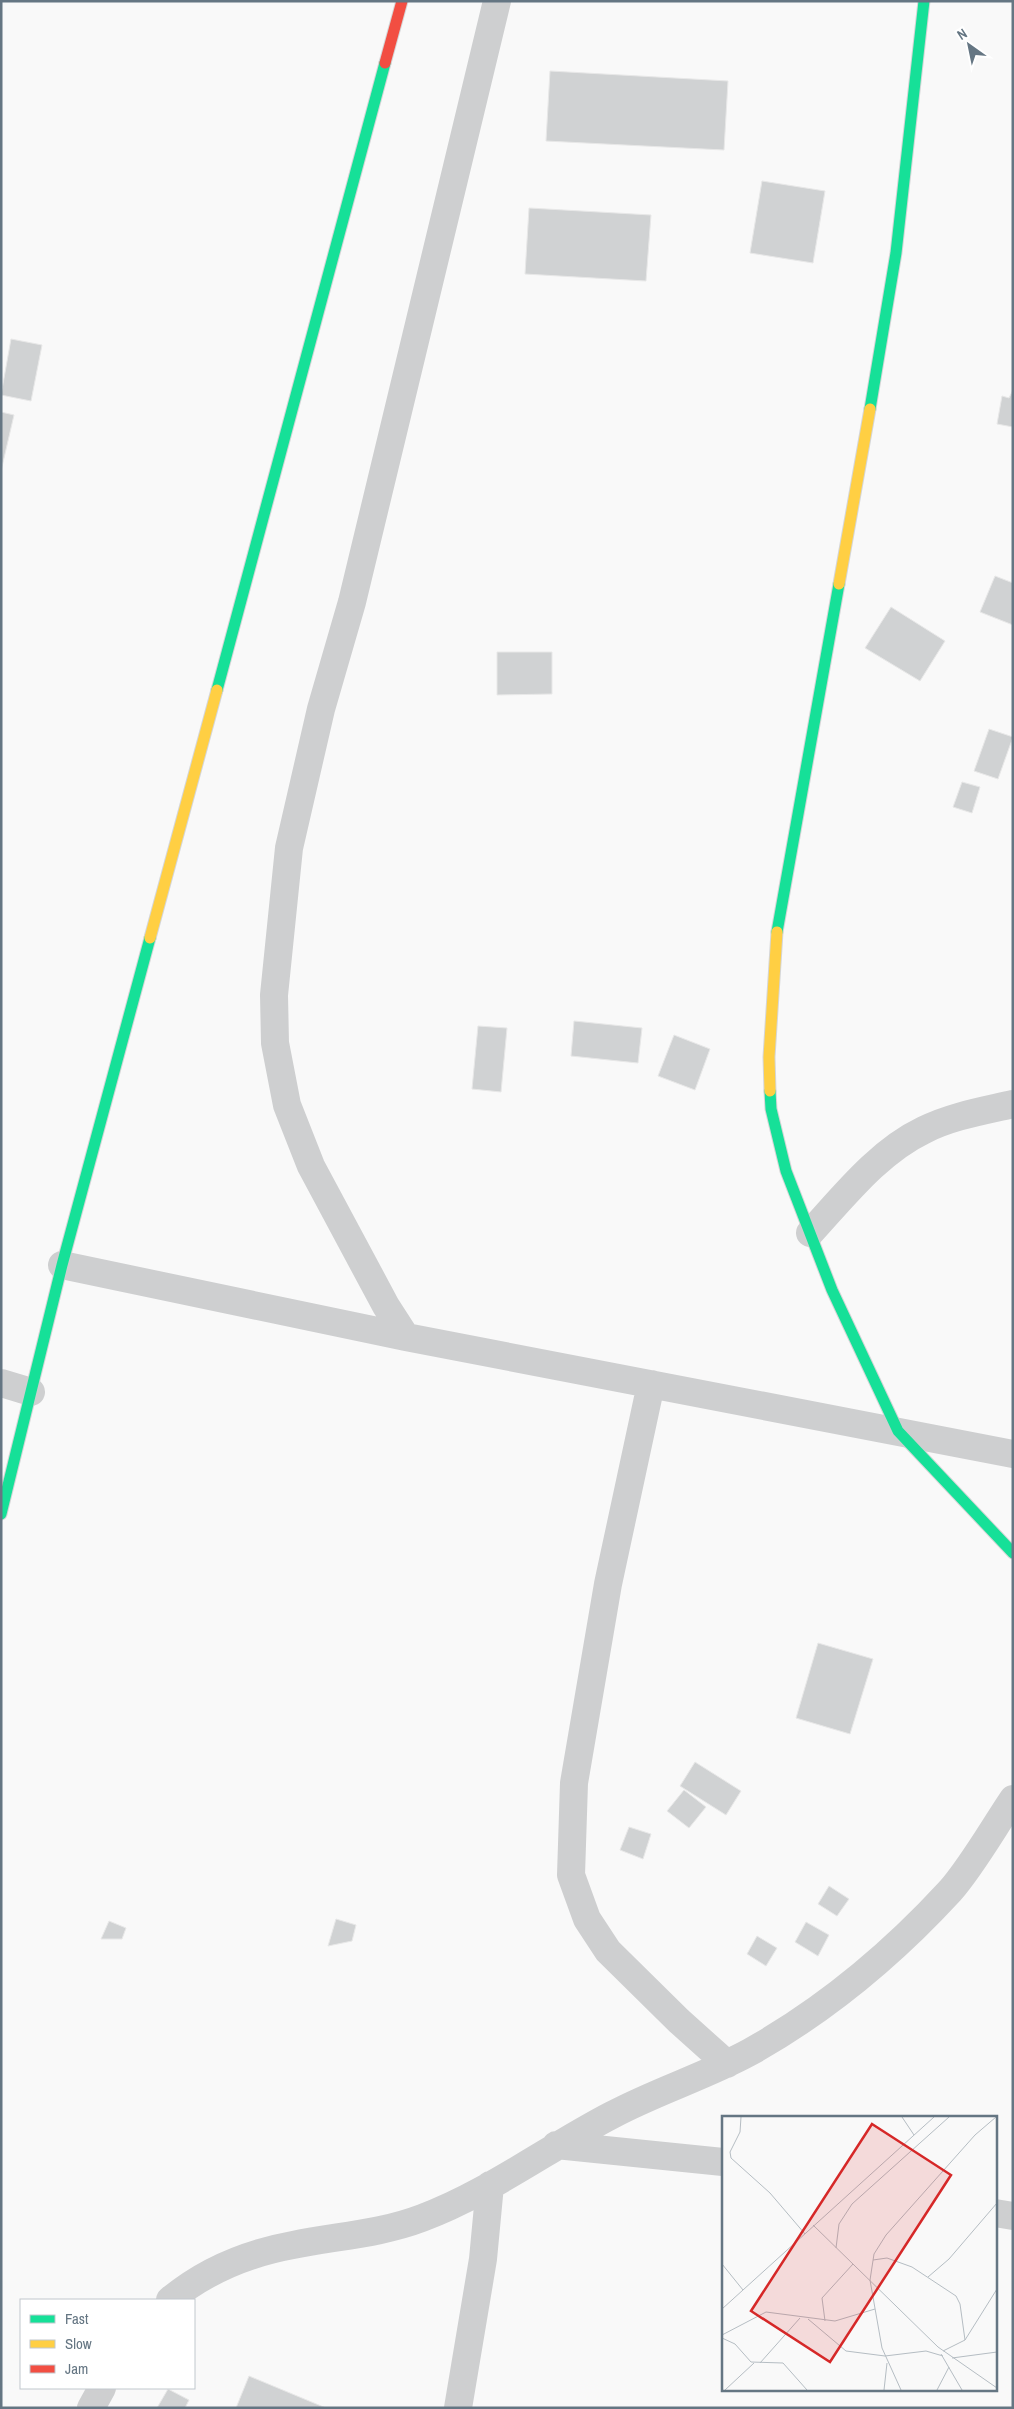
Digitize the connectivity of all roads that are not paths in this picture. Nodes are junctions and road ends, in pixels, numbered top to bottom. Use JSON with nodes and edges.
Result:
{"nodes":[{"id":1,"x":402,"y":1,"type":"edge"},
{"id":2,"x":497,"y":1,"type":"edge"},
{"id":3,"x":924,"y":1,"type":"edge"},
{"id":4,"x":1013,"y":1104,"type":"edge"},
{"id":5,"x":810,"y":1233,"type":"junction"},
{"id":6,"x":62,"y":1265,"type":"junction"},
{"id":7,"x":406,"y":1337,"type":"junction"},
{"id":8,"x":1,"y":1383,"type":"edge"},
{"id":9,"x":651,"y":1384,"type":"junction"},
{"id":10,"x":31,"y":1392,"type":"junction"},
{"id":11,"x":898,"y":1431,"type":"junction"},
{"id":12,"x":1013,"y":1454,"type":"edge"},
{"id":13,"x":1,"y":1514,"type":"edge"},
{"id":14,"x":1013,"y":1553,"type":"edge"},
{"id":15,"x":1013,"y":1799,"type":"edge"},
{"id":16,"x":726,"y":2064,"type":"junction"},
{"id":17,"x":556,"y":2145,"type":"junction"},
{"id":18,"x":722,"y":2162,"type":"edge"},
{"id":19,"x":490,"y":2185,"type":"junction"},
{"id":20,"x":996,"y":2213,"type":"edge"},
{"id":21,"x":1013,"y":2216,"type":"edge"},
{"id":22,"x":171,"y":2299,"type":"edge"},
{"id":23,"x":101,"y":2389,"type":"edge"},
{"id":24,"x":91,"y":2408,"type":"edge"},
{"id":25,"x":458,"y":2408,"type":"edge"}],
"edges":[{"from":1,"to":6,"type":"street"},
{"from":2,"to":7,"type":"street"},
{"from":3,"to":5,"type":"street"},
{"from":4,"to":5,"type":"street"},
{"from":5,"to":11,"type":"street"},
{"from":6,"to":7,"type":"street"},
{"from":6,"to":10,"type":"street"},
{"from":7,"to":9,"type":"street"},
{"from":8,"to":10,"type":"street"},
{"from":9,"to":11,"type":"street"},
{"from":9,"to":16,"type":"street"},
{"from":10,"to":13,"type":"street"},
{"from":11,"to":12,"type":"street"},
{"from":11,"to":14,"type":"street"},
{"from":15,"to":16,"type":"street"},
{"from":16,"to":17,"type":"street"},
{"from":17,"to":18,"type":"street"},
{"from":17,"to":19,"type":"street"},
{"from":19,"to":22,"type":"street"},
{"from":19,"to":25,"type":"street"},
{"from":20,"to":21,"type":"street"},
{"from":23,"to":24,"type":"street"}]}
